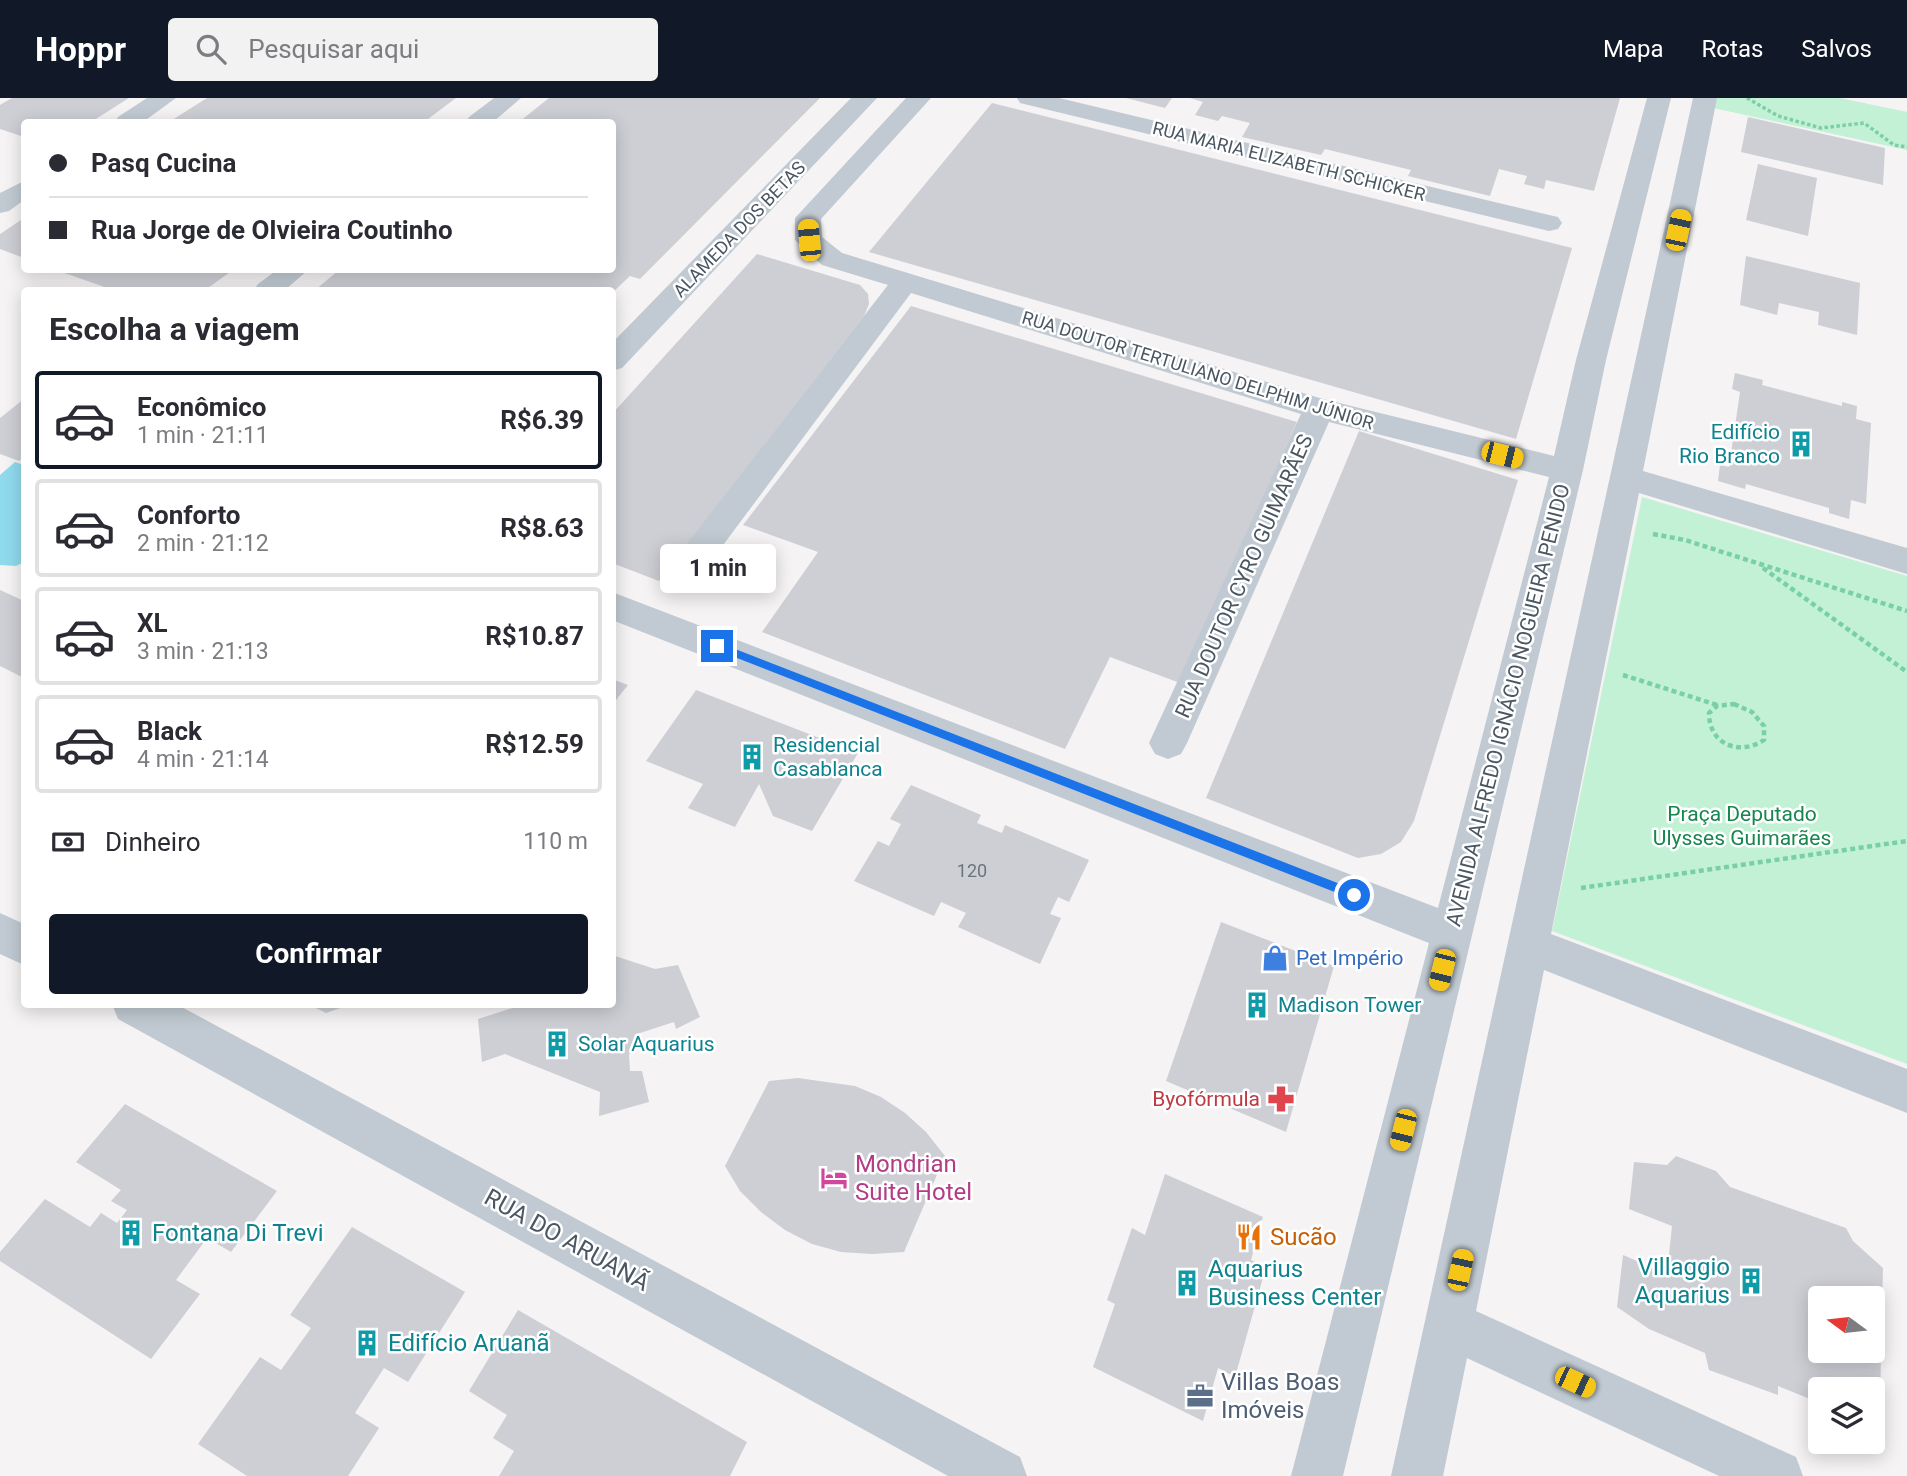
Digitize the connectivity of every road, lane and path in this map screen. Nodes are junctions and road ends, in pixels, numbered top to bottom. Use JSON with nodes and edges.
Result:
{"nodes":[{"id":1,"x":164,"y":98,"type":"edge"},
{"id":2,"x":509,"y":98,"type":"edge"},
{"id":3,"x":864,"y":98,"type":"edge"},
{"id":4,"x":919,"y":98,"type":"edge"},
{"id":5,"x":1029,"y":98,"type":"edge"},
{"id":6,"x":1659,"y":98,"type":"edge"},
{"id":7,"x":1705,"y":98,"type":"edge"},
{"id":8,"x":1748,"y":98,"type":"edge"},
{"id":9,"x":132,"y":119,"type":"edge"},
{"id":10,"x":482,"y":119,"type":"edge"},
{"id":11,"x":1907,"y":147,"type":"edge"},
{"id":12,"x":21,"y":191,"type":"edge"},
{"id":13,"x":0,"y":205,"type":"edge"},
{"id":14,"x":1549,"y":223,"type":"dead end"},
{"id":15,"x":290,"y":273,"type":"edge"},
{"id":16,"x":905,"y":282,"type":"junction"},
{"id":17,"x":272,"y":287,"type":"edge"},
{"id":18,"x":1605,"y":312,"type":"junction"},
{"id":19,"x":1658,"y":328,"type":"junction"},
{"id":20,"x":616,"y":357,"type":"edge"},
{"id":21,"x":1591,"y":360,"type":"junction"},
{"id":22,"x":1646,"y":376,"type":"junction"},
{"id":23,"x":1319,"y":409,"type":"junction"},
{"id":24,"x":1567,"y":470,"type":"junction"},
{"id":25,"x":1626,"y":478,"type":"junction"},
{"id":26,"x":1652,"y":534,"type":"dead end"},
{"id":27,"x":1907,"y":561,"type":"edge"},
{"id":28,"x":691,"y":563,"type":"dead end"},
{"id":29,"x":1757,"y":564,"type":"junction"},
{"id":30,"x":616,"y":607,"type":"edge"},
{"id":31,"x":1907,"y":611,"type":"edge"},
{"id":32,"x":1907,"y":672,"type":"edge"},
{"id":33,"x":1618,"y":674,"type":"dead end"},
{"id":34,"x":1717,"y":705,"type":"junction"},
{"id":35,"x":1168,"y":743,"type":"dead end"},
{"id":36,"x":1907,"y":841,"type":"edge"},
{"id":37,"x":1573,"y":890,"type":"dead end"},
{"id":38,"x":0,"y":932,"type":"edge"},
{"id":39,"x":1452,"y":933,"type":"junction"},
{"id":40,"x":21,"y":944,"type":"edge"},
{"id":41,"x":1529,"y":945,"type":"junction"},
{"id":42,"x":140,"y":1008,"type":"edge"},
{"id":43,"x":1907,"y":1091,"type":"edge"},
{"id":44,"x":1449,"y":1324,"type":"junction"},
{"id":45,"x":1001,"y":1476,"type":"edge"},
{"id":46,"x":1317,"y":1476,"type":"edge"},
{"id":47,"x":1418,"y":1476,"type":"edge"},
{"id":48,"x":1777,"y":1476,"type":"edge"}],
"edges":[{"from":1,"to":9,"type":"street"},
{"from":2,"to":10,"type":"street"},
{"from":3,"to":20,"type":"street","name":"ALAMEDA DOS BETAS"},
{"from":4,"to":16,"type":"street","name":"RUA DOUTOR TERTULIANO DELPHIM JÚNIOR"},
{"from":5,"to":14,"type":"street","name":"RUA MARIA ELIZABETH SCHICKER"},
{"from":6,"to":18,"type":"street","name":"AVENIDA ALFREDO IGNÁCIO NOGUEIRA PENIDO"},
{"from":7,"to":19,"type":"street"},
{"from":8,"to":11,"type":"path"},
{"from":12,"to":13,"type":"street"},
{"from":15,"to":17,"type":"street"},
{"from":16,"to":23,"type":"street","name":"RUA DOUTOR TERTULIANO DELPHIM JÚNIOR"},
{"from":16,"to":28,"type":"street"},
{"from":18,"to":19,"type":"street"},
{"from":18,"to":21,"type":"street","name":"AVENIDA ALFREDO IGNÁCIO NOGUEIRA PENIDO"},
{"from":19,"to":22,"type":"street"},
{"from":21,"to":22,"type":"street"},
{"from":21,"to":24,"type":"street","name":"AVENIDA ALFREDO IGNÁCIO NOGUEIRA PENIDO"},
{"from":22,"to":25,"type":"street"},
{"from":23,"to":24,"type":"street","name":"RUA DOUTOR TERTULIANO DELPHIM JÚNIOR"},
{"from":23,"to":35,"type":"street","name":"RUA DOUTOR CYRO GUIMARÃES"},
{"from":24,"to":39,"type":"street","name":"AVENIDA ALFREDO IGNÁCIO NOGUEIRA PENIDO"},
{"from":25,"to":27,"type":"street"},
{"from":25,"to":41,"type":"street"},
{"from":26,"to":29,"type":"path"},
{"from":29,"to":31,"type":"path"},
{"from":29,"to":32,"type":"path"},
{"from":30,"to":39,"type":"street"},
{"from":33,"to":34,"type":"path"},
{"from":34,"to":34,"type":"path"},
{"from":36,"to":37,"type":"path"},
{"from":38,"to":40,"type":"street"},
{"from":39,"to":46,"type":"street","name":"AVENIDA ALFREDO IGNÁCIO NOGUEIRA PENIDO"},
{"from":41,"to":43,"type":"street"},
{"from":41,"to":44,"type":"street"},
{"from":42,"to":45,"type":"street","name":"RUA DO ARUANÃ"},
{"from":44,"to":47,"type":"street"},
{"from":44,"to":48,"type":"street"}]}
